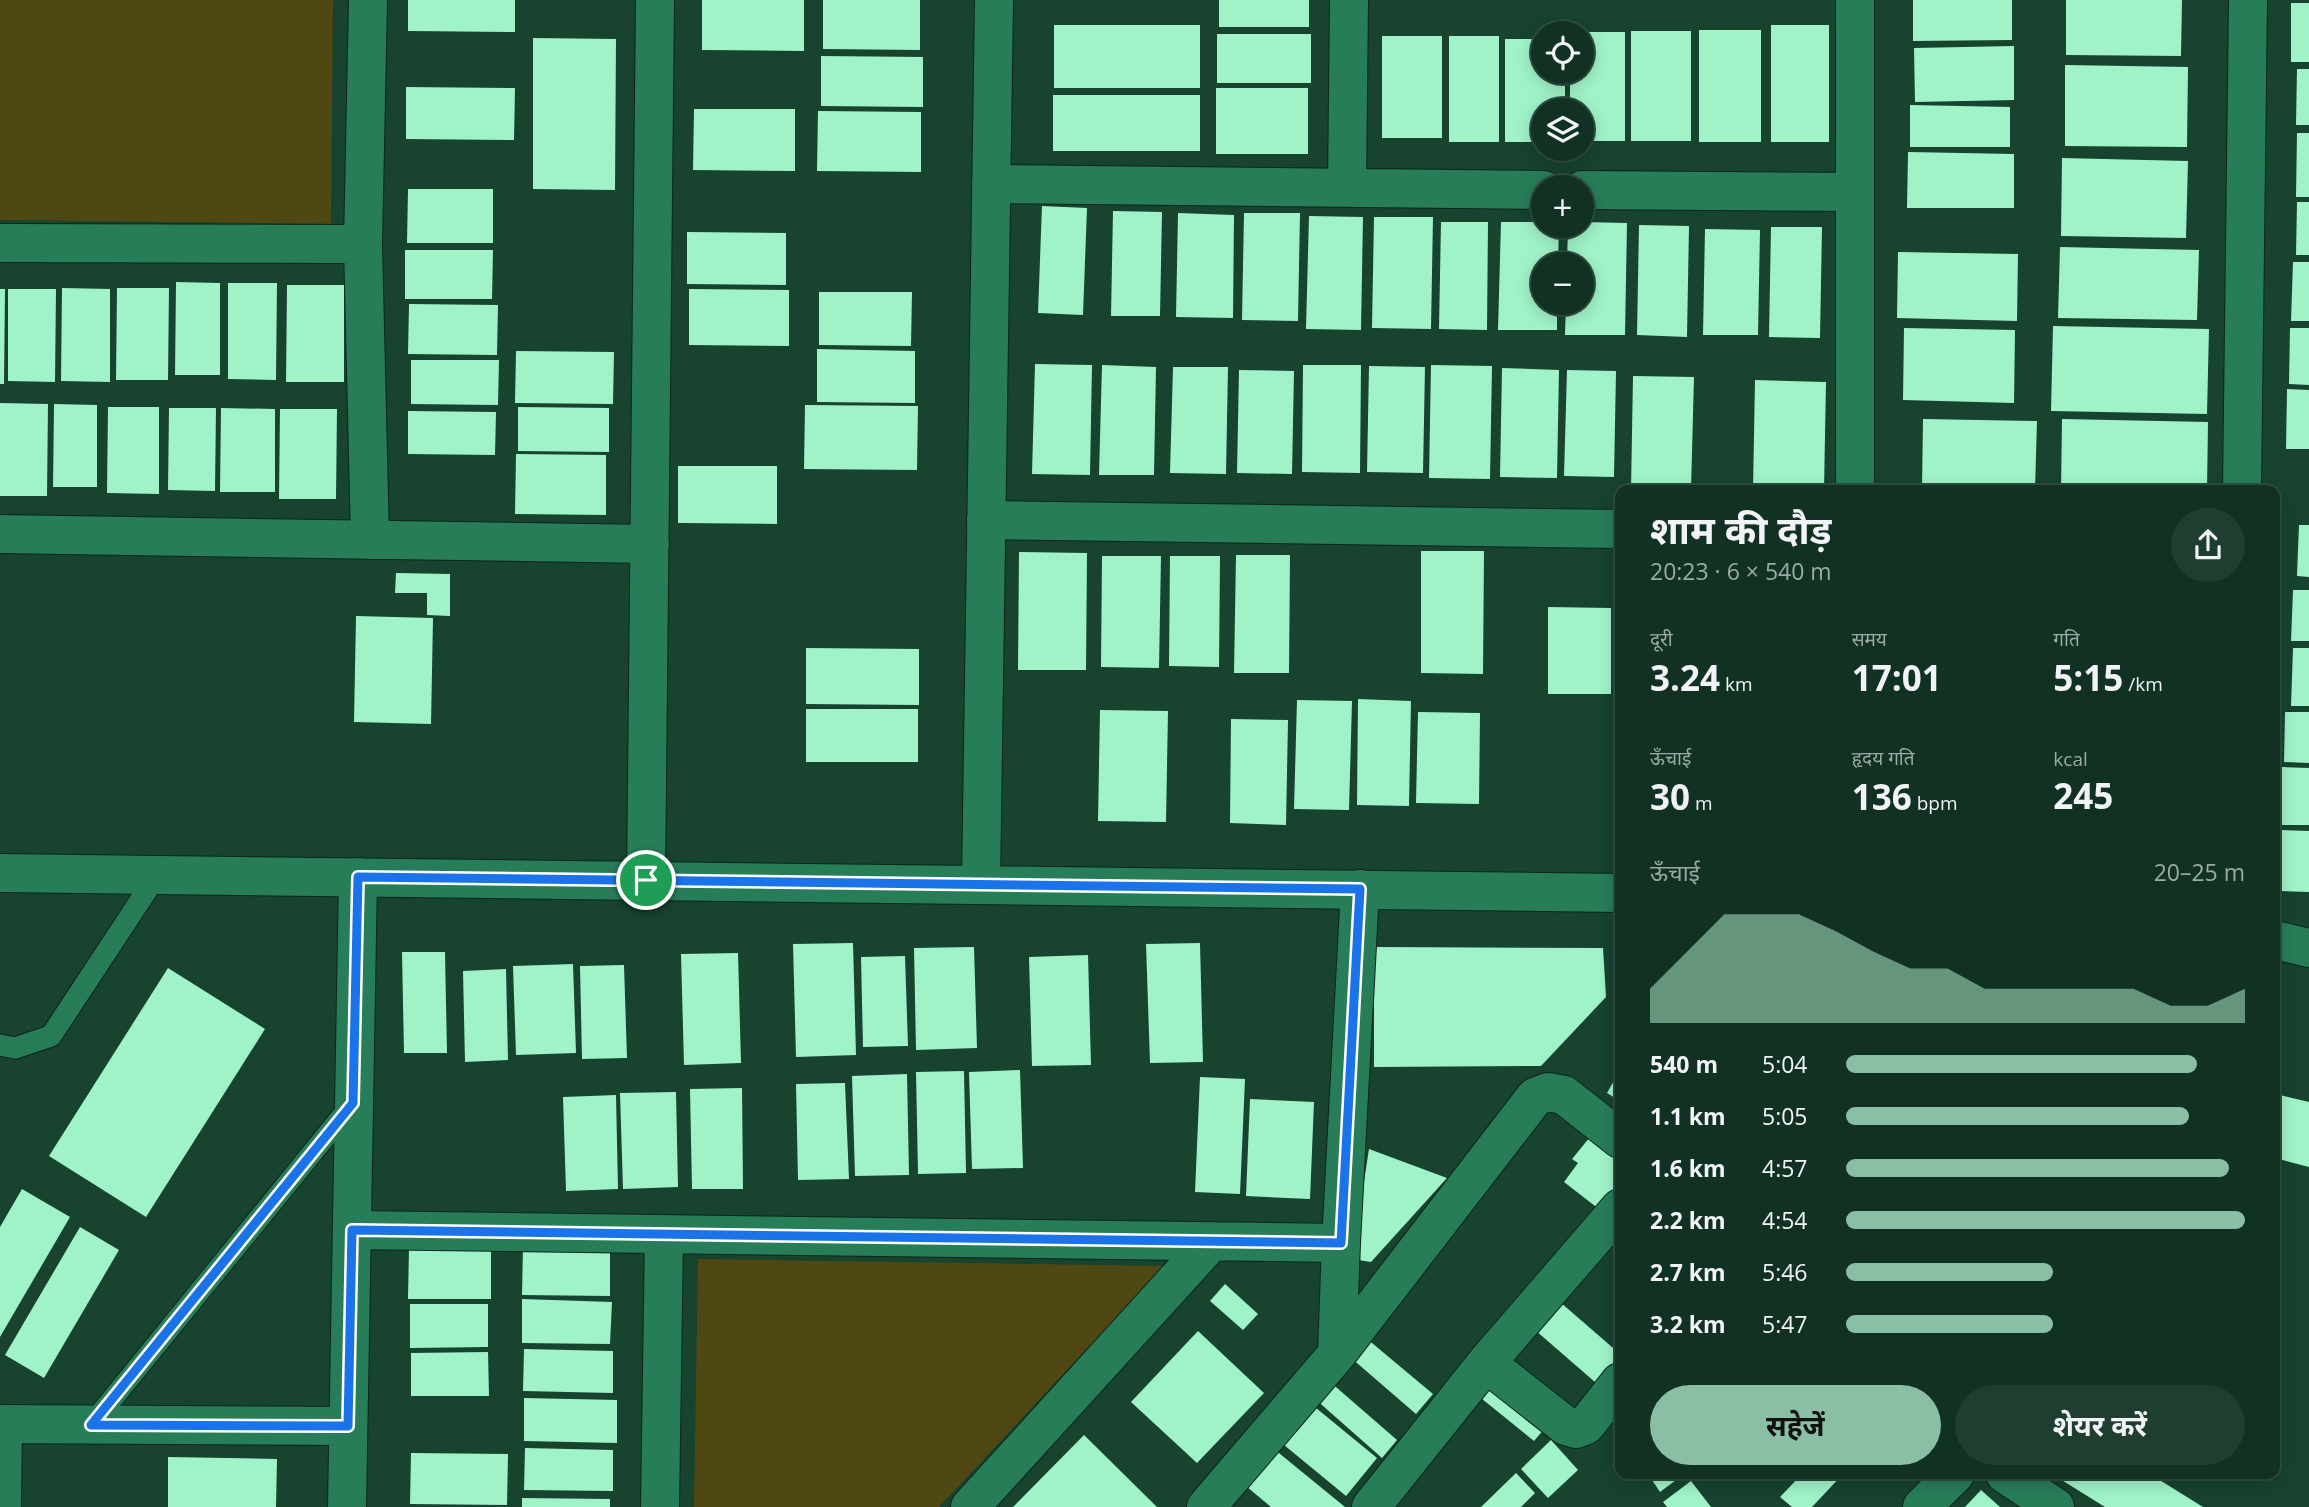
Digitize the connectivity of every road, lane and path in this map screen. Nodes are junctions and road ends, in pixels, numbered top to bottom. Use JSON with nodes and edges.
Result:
{"nodes":[{"id":1,"x":368,"y":0,"type":"edge"},
{"id":2,"x":655,"y":0,"type":"edge"},
{"id":3,"x":993,"y":0,"type":"edge"},
{"id":4,"x":1349,"y":0,"type":"edge"},
{"id":5,"x":1855,"y":0,"type":"edge"},
{"id":6,"x":2248,"y":0,"type":"edge"},
{"id":7,"x":991,"y":184,"type":"junction"},
{"id":8,"x":1347,"y":188,"type":"junction"},
{"id":9,"x":1531,"y":190,"type":"edge"},
{"id":10,"x":1594,"y":190,"type":"edge"},
{"id":11,"x":1855,"y":192,"type":"junction"},
{"id":12,"x":0,"y":243,"type":"edge"},
{"id":13,"x":362,"y":244,"type":"junction"},
{"id":14,"x":1855,"y":485,"type":"edge"},
{"id":15,"x":2242,"y":485,"type":"edge"},
{"id":16,"x":986,"y":520,"type":"junction"},
{"id":17,"x":1615,"y":529,"type":"edge"},
{"id":18,"x":0,"y":534,"type":"edge"},
{"id":19,"x":370,"y":540,"type":"junction"},
{"id":20,"x":650,"y":544,"type":"junction"},
{"id":21,"x":0,"y":873,"type":"edge"},
{"id":22,"x":157,"y":874,"type":"junction"},
{"id":23,"x":358,"y":877,"type":"junction"},
{"id":24,"x":646,"y":880,"type":"junction"},
{"id":25,"x":981,"y":884,"type":"junction"},
{"id":26,"x":1360,"y":889,"type":"junction"},
{"id":27,"x":1615,"y":893,"type":"edge"},
{"id":28,"x":2280,"y":941,"type":"edge"},
{"id":29,"x":2309,"y":948,"type":"edge"},
{"id":30,"x":0,"y":1045,"type":"edge"},
{"id":31,"x":353,"y":1103,"type":"junction"},
{"id":32,"x":1615,"y":1135,"type":"edge"},
{"id":33,"x":1615,"y":1214,"type":"edge"},
{"id":34,"x":352,"y":1230,"type":"junction"},
{"id":35,"x":664,"y":1234,"type":"junction"},
{"id":36,"x":1212,"y":1241,"type":"junction"},
{"id":37,"x":1341,"y":1243,"type":"junction"},
{"id":38,"x":1337,"y":1354,"type":"junction"},
{"id":39,"x":1486,"y":1363,"type":"junction"},
{"id":40,"x":1615,"y":1388,"type":"edge"},
{"id":41,"x":1,"y":1424,"type":"edge"},
{"id":42,"x":91,"y":1425,"type":"junction"},
{"id":43,"x":348,"y":1426,"type":"junction"},
{"id":44,"x":1950,"y":1479,"type":"edge"},
{"id":45,"x":2013,"y":1479,"type":"edge"},
{"id":46,"x":2,"y":1507,"type":"edge"},
{"id":47,"x":346,"y":1507,"type":"edge"},
{"id":48,"x":660,"y":1507,"type":"edge"},
{"id":49,"x":970,"y":1507,"type":"edge"},
{"id":50,"x":1206,"y":1507,"type":"edge"},
{"id":51,"x":1371,"y":1507,"type":"edge"},
{"id":52,"x":1923,"y":1507,"type":"edge"},
{"id":53,"x":2055,"y":1507,"type":"edge"}],
"edges":[{"from":1,"to":13,"type":"street"},
{"from":2,"to":20,"type":"street"},
{"from":3,"to":7,"type":"street"},
{"from":4,"to":8,"type":"street"},
{"from":5,"to":11,"type":"street"},
{"from":6,"to":15,"type":"street"},
{"from":7,"to":8,"type":"street"},
{"from":7,"to":16,"type":"street"},
{"from":8,"to":9,"type":"street"},
{"from":10,"to":11,"type":"street"},
{"from":11,"to":14,"type":"street"},
{"from":12,"to":13,"type":"street"},
{"from":13,"to":19,"type":"street"},
{"from":16,"to":17,"type":"street"},
{"from":16,"to":25,"type":"street"},
{"from":18,"to":19,"type":"street"},
{"from":19,"to":20,"type":"street"},
{"from":20,"to":24,"type":"street"},
{"from":21,"to":22,"type":"street"},
{"from":22,"to":23,"type":"street"},
{"from":22,"to":30,"type":"lane"},
{"from":23,"to":24,"type":"street"},
{"from":23,"to":31,"type":"street"},
{"from":24,"to":25,"type":"street"},
{"from":25,"to":26,"type":"street"},
{"from":26,"to":27,"type":"street"},
{"from":26,"to":37,"type":"street"},
{"from":28,"to":29,"type":"street"},
{"from":31,"to":34,"type":"street"},
{"from":31,"to":42,"type":"lane"},
{"from":32,"to":38,"type":"street"},
{"from":33,"to":39,"type":"street"},
{"from":34,"to":35,"type":"street"},
{"from":34,"to":43,"type":"street"},
{"from":35,"to":36,"type":"street"},
{"from":35,"to":48,"type":"street"},
{"from":36,"to":37,"type":"street"},
{"from":36,"to":49,"type":"street"},
{"from":37,"to":38,"type":"street"},
{"from":38,"to":50,"type":"street"},
{"from":39,"to":40,"type":"street"},
{"from":39,"to":51,"type":"street"},
{"from":41,"to":42,"type":"street"},
{"from":41,"to":46,"type":"street"},
{"from":42,"to":43,"type":"street"},
{"from":43,"to":47,"type":"street"},
{"from":44,"to":52,"type":"street"},
{"from":45,"to":53,"type":"street"}]}
